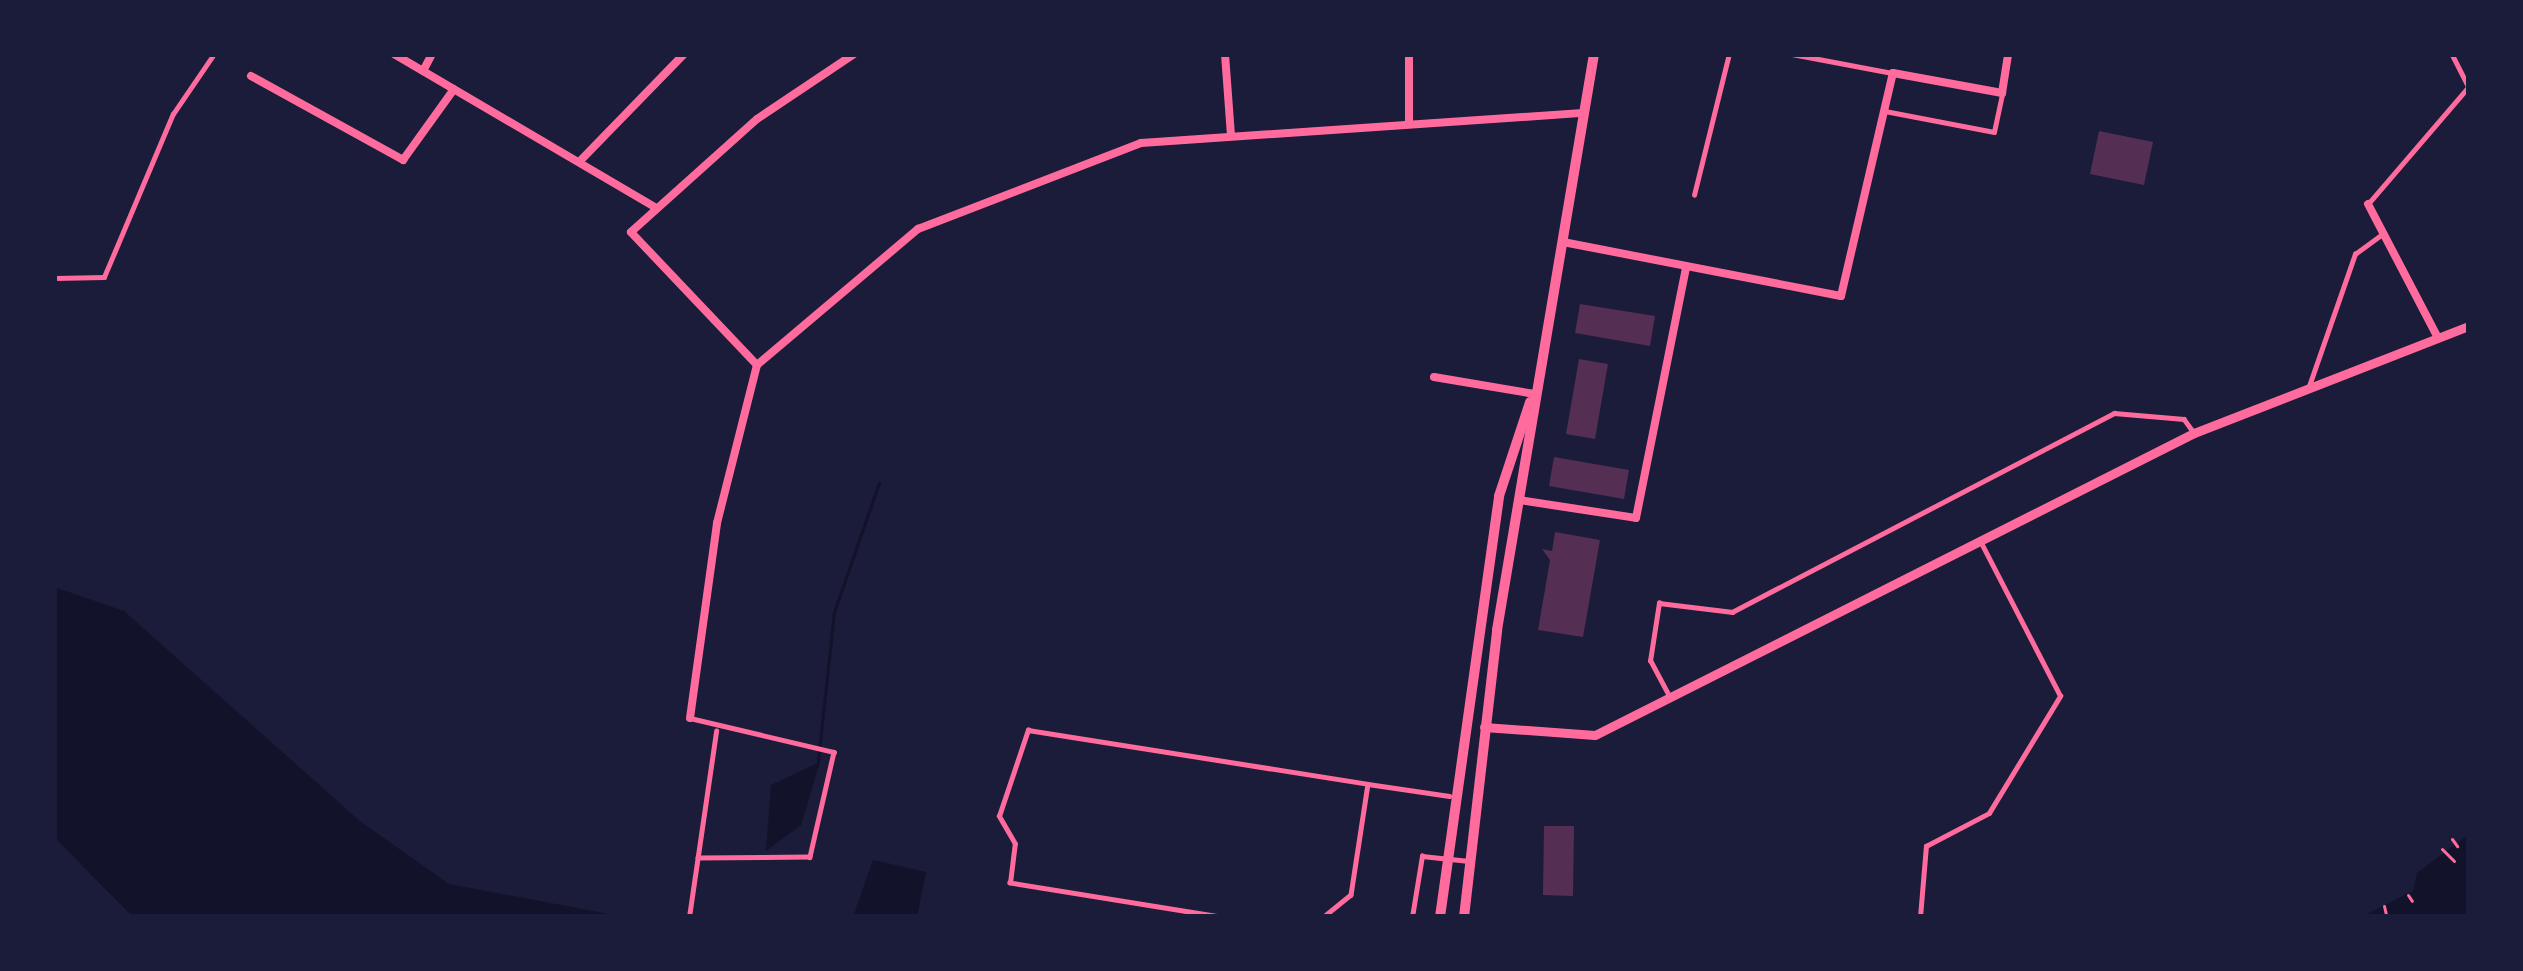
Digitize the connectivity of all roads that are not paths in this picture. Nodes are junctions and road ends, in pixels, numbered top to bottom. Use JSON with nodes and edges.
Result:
{"nodes":[{"id":1,"x":214,"y":54,"type":"edge"},
{"id":2,"x":394,"y":54,"type":"edge"},
{"id":3,"x":432,"y":54,"type":"edge"},
{"id":4,"x":684,"y":54,"type":"edge"},
{"id":5,"x":854,"y":54,"type":"edge"},
{"id":6,"x":1225,"y":54,"type":"edge"},
{"id":7,"x":1409,"y":54,"type":"edge"},
{"id":8,"x":1594,"y":54,"type":"edge"},
{"id":9,"x":1729,"y":54,"type":"edge"},
{"id":10,"x":1792,"y":54,"type":"edge"},
{"id":11,"x":2008,"y":54,"type":"edge"},
{"id":12,"x":2452,"y":54,"type":"edge"},
{"id":13,"x":423,"y":70,"type":"junction"},
{"id":14,"x":1892,"y":73,"type":"junction"},
{"id":15,"x":251,"y":76,"type":"dead end"},
{"id":16,"x":2469,"y":87,"type":"edge"},
{"id":17,"x":454,"y":88,"type":"junction"},
{"id":18,"x":2002,"y":93,"type":"junction"},
{"id":19,"x":1886,"y":111,"type":"junction"},
{"id":20,"x":1583,"y":113,"type":"junction"},
{"id":21,"x":1409,"y":122,"type":"junction"},
{"id":22,"x":1231,"y":136,"type":"junction"},
{"id":23,"x":580,"y":160,"type":"junction"},
{"id":24,"x":1694,"y":195,"type":"dead end"},
{"id":25,"x":2368,"y":204,"type":"joint"},
{"id":26,"x":655,"y":207,"type":"junction"},
{"id":27,"x":2381,"y":235,"type":"junction"},
{"id":28,"x":1562,"y":242,"type":"junction"},
{"id":29,"x":1686,"y":267,"type":"junction"},
{"id":30,"x":54,"y":278,"type":"edge"},
{"id":31,"x":2469,"y":326,"type":"edge"},
{"id":32,"x":2438,"y":338,"type":"junction"},
{"id":33,"x":757,"y":365,"type":"junction"},
{"id":34,"x":1434,"y":377,"type":"dead end"},
{"id":35,"x":2309,"y":386,"type":"junction"},
{"id":36,"x":1535,"y":394,"type":"junction"},
{"id":37,"x":2194,"y":433,"type":"junction"},
{"id":38,"x":1499,"y":496,"type":"junction"},
{"id":39,"x":1519,"y":500,"type":"junction"},
{"id":40,"x":1979,"y":541,"type":"junction"},
{"id":41,"x":1670,"y":698,"type":"junction"},
{"id":42,"x":690,"y":718,"type":"joint"},
{"id":43,"x":1461,"y":724,"type":"junction"},
{"id":44,"x":1484,"y":727,"type":"junction"},
{"id":45,"x":716,"y":731,"type":"junction"},
{"id":46,"x":1368,"y":784,"type":"junction"},
{"id":47,"x":1449,"y":796,"type":"junction"},
{"id":48,"x":698,"y":858,"type":"junction"},
{"id":49,"x":1443,"y":858,"type":"junction"},
{"id":50,"x":1468,"y":860,"type":"junction"},
{"id":51,"x":689,"y":917,"type":"edge"},
{"id":52,"x":1220,"y":917,"type":"edge"},
{"id":53,"x":1324,"y":917,"type":"edge"},
{"id":54,"x":1412,"y":917,"type":"edge"},
{"id":55,"x":1440,"y":917,"type":"edge"},
{"id":56,"x":1464,"y":917,"type":"edge"},
{"id":57,"x":1920,"y":917,"type":"edge"}],
"edges":[{"from":1,"to":30,"type":"lane"},
{"from":2,"to":13,"type":"street"},
{"from":3,"to":13,"type":"street"},
{"from":4,"to":23,"type":"street"},
{"from":5,"to":26,"type":"street"},
{"from":6,"to":22,"type":"street"},
{"from":7,"to":21,"type":"street"},
{"from":8,"to":20,"type":"main road"},
{"from":9,"to":24,"type":"lane"},
{"from":10,"to":14,"type":"lane"},
{"from":11,"to":18,"type":"street"},
{"from":12,"to":16,"type":"lane"},
{"from":13,"to":17,"type":"street"},
{"from":14,"to":18,"type":"street"},
{"from":14,"to":19,"type":"street"},
{"from":15,"to":17,"type":"street"},
{"from":16,"to":25,"type":"lane"},
{"from":17,"to":23,"type":"street"},
{"from":18,"to":19,"type":"lane"},
{"from":19,"to":29,"type":"street"},
{"from":20,"to":21,"type":"street"},
{"from":20,"to":28,"type":"main road"},
{"from":21,"to":22,"type":"street"},
{"from":22,"to":33,"type":"street"},
{"from":23,"to":26,"type":"street"},
{"from":25,"to":27,"type":"street"},
{"from":26,"to":33,"type":"street"},
{"from":27,"to":32,"type":"street"},
{"from":27,"to":35,"type":"lane"},
{"from":28,"to":29,"type":"street"},
{"from":28,"to":36,"type":"main road"},
{"from":29,"to":39,"type":"street"},
{"from":31,"to":32,"type":"street"},
{"from":32,"to":35,"type":"street"},
{"from":33,"to":42,"type":"street"},
{"from":34,"to":36,"type":"street"},
{"from":35,"to":37,"type":"street"},
{"from":36,"to":38,"type":"main road"},
{"from":36,"to":39,"type":"main road"},
{"from":37,"to":40,"type":"street"},
{"from":37,"to":41,"type":"lane"},
{"from":38,"to":39,"type":"lane"},
{"from":38,"to":43,"type":"main road"},
{"from":39,"to":44,"type":"main road"},
{"from":40,"to":41,"type":"street"},
{"from":40,"to":57,"type":"lane"},
{"from":41,"to":44,"type":"street"},
{"from":42,"to":45,"type":"lane"},
{"from":43,"to":44,"type":"main road"},
{"from":43,"to":47,"type":"main road"},
{"from":44,"to":50,"type":"main road"},
{"from":45,"to":48,"type":"lane"},
{"from":45,"to":48,"type":"lane"},
{"from":46,"to":47,"type":"lane"},
{"from":46,"to":52,"type":"lane"},
{"from":46,"to":53,"type":"lane"},
{"from":47,"to":49,"type":"main road"},
{"from":48,"to":51,"type":"lane"},
{"from":49,"to":50,"type":"lane"},
{"from":49,"to":54,"type":"lane"},
{"from":49,"to":55,"type":"main road"},
{"from":50,"to":56,"type":"main road"}]}
